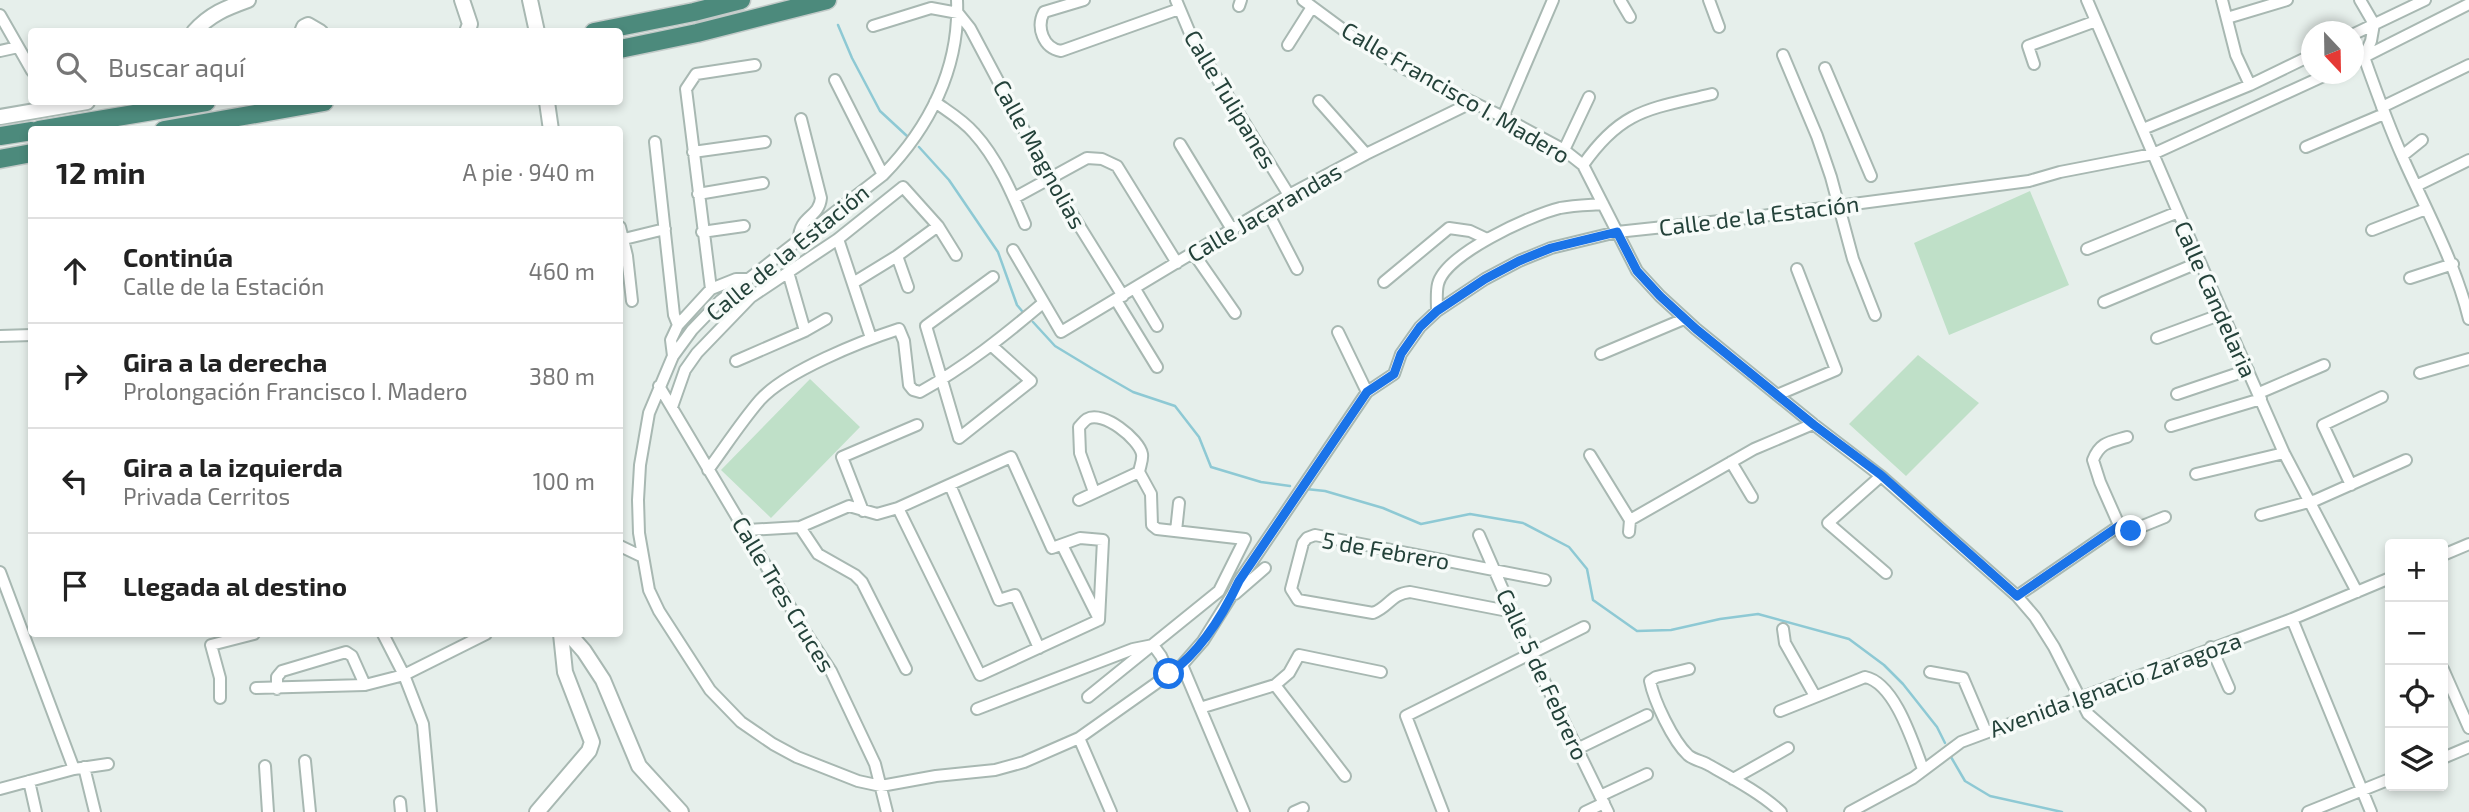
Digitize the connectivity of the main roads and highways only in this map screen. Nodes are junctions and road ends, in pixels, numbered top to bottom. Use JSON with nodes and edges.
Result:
{"nodes":[{"id":1,"x":741,"y":0,"type":"edge"},
{"id":2,"x":827,"y":0,"type":"edge"},
{"id":3,"x":614,"y":28,"type":"edge"},
{"id":4,"x":623,"y":48,"type":"edge"},
{"id":5,"x":176,"y":105,"type":"edge"},
{"id":6,"x":307,"y":105,"type":"edge"},
{"id":7,"x":61,"y":126,"type":"edge"},
{"id":8,"x":187,"y":126,"type":"edge"},
{"id":9,"x":28,"y":132,"type":"edge"},
{"id":10,"x":0,"y":136,"type":"edge"},
{"id":11,"x":28,"y":154,"type":"edge"},
{"id":12,"x":0,"y":159,"type":"edge"}],
"edges":[{"from":1,"to":3,"type":"highway"},
{"from":2,"to":4,"type":"highway"},
{"from":5,"to":7,"type":"highway"},
{"from":6,"to":8,"type":"highway"},
{"from":9,"to":10,"type":"highway"},
{"from":11,"to":12,"type":"highway"}]}
